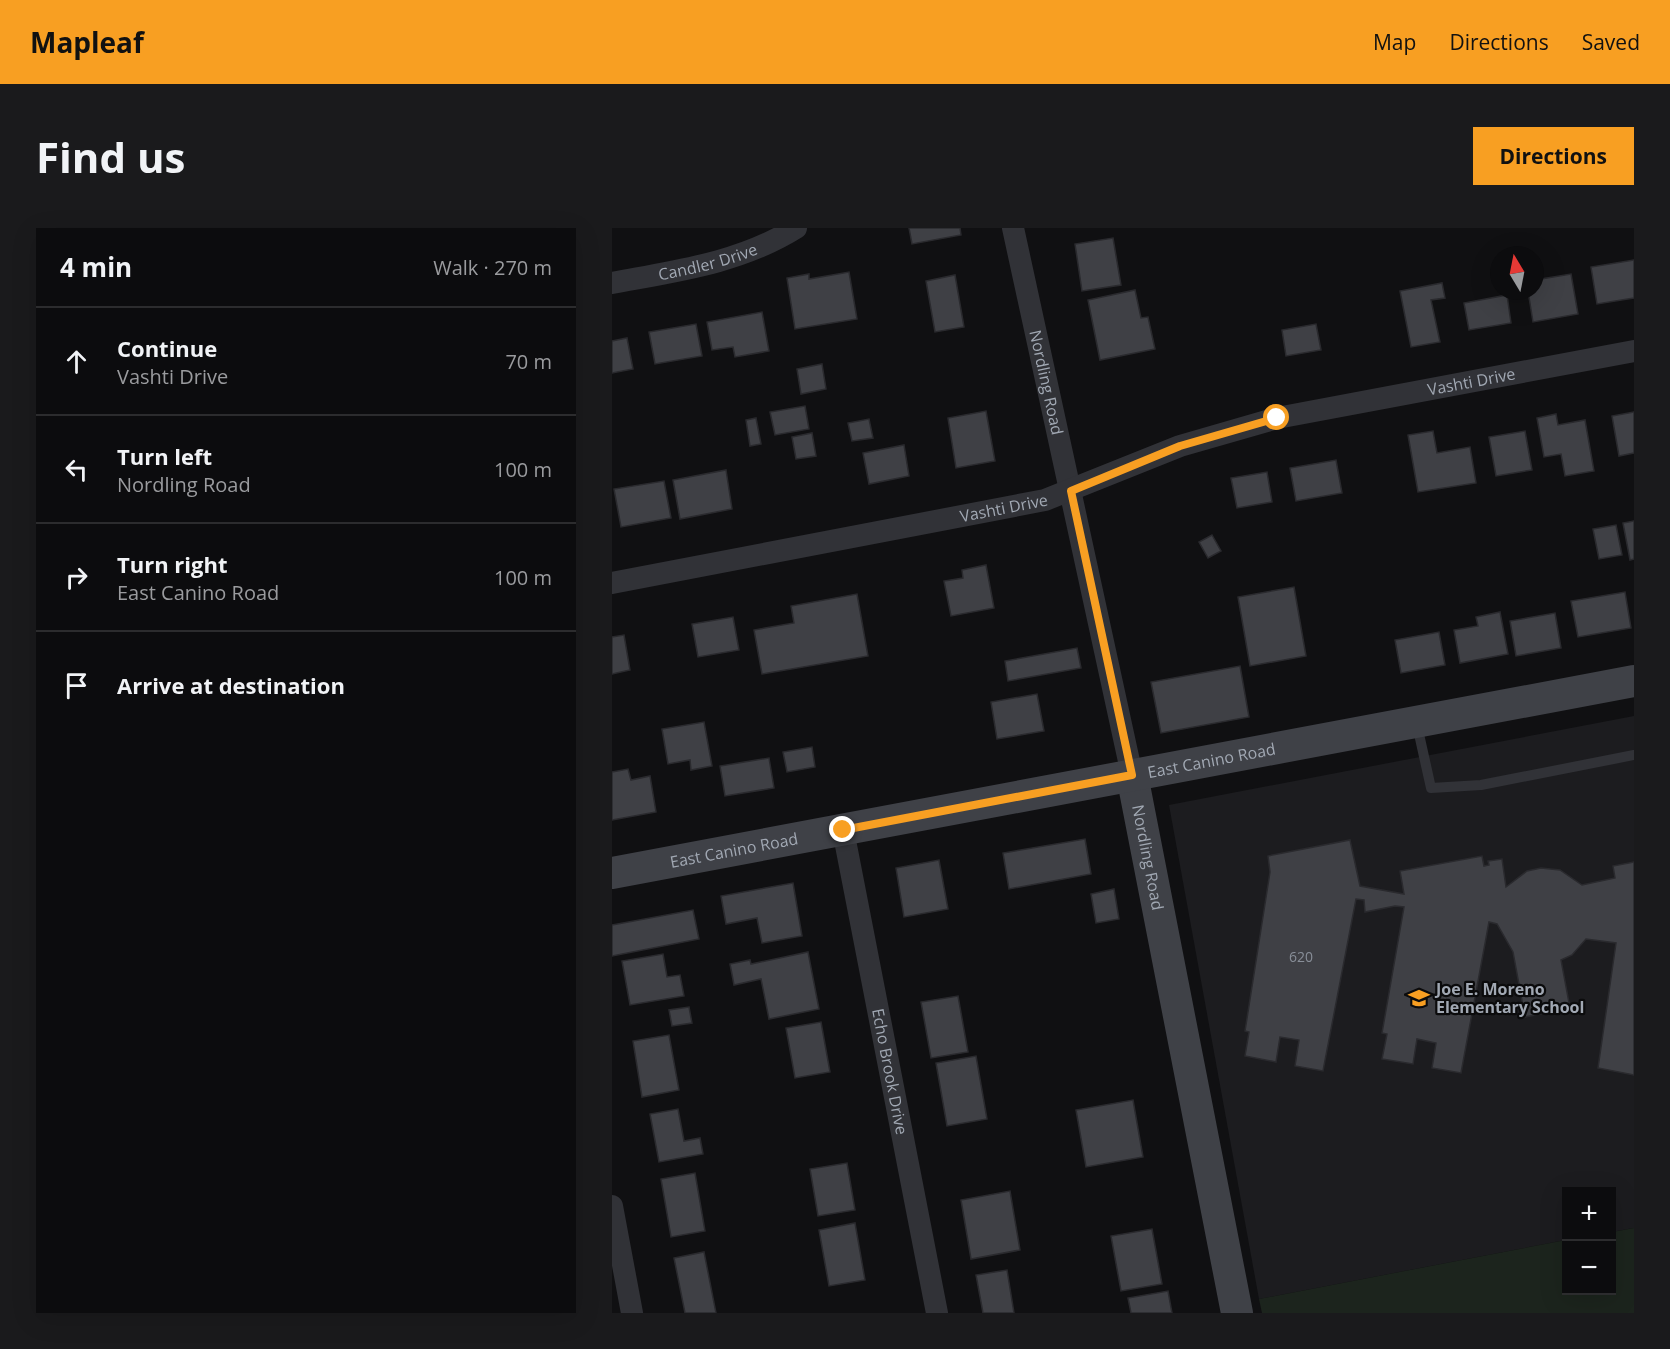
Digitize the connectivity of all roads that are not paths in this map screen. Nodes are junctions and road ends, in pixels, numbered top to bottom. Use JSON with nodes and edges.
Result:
{"nodes":[{"id":1,"x":796,"y":228,"type":"edge"},
{"id":2,"x":1013,"y":228,"type":"edge"},
{"id":3,"x":612,"y":283,"type":"edge"},
{"id":4,"x":1634,"y":351,"type":"edge"},
{"id":5,"x":1071,"y":491,"type":"junction"},
{"id":6,"x":612,"y":583,"type":"edge"},
{"id":7,"x":1634,"y":681,"type":"edge"},
{"id":8,"x":1417,"y":721,"type":"junction"},
{"id":9,"x":1634,"y":755,"type":"edge"},
{"id":10,"x":1132,"y":775,"type":"junction"},
{"id":11,"x":843,"y":830,"type":"junction"},
{"id":12,"x":612,"y":873,"type":"edge"},
{"id":13,"x":612,"y":1206,"type":"edge"},
{"id":14,"x":632,"y":1313,"type":"edge"},
{"id":15,"x":937,"y":1313,"type":"edge"},
{"id":16,"x":1237,"y":1313,"type":"edge"}],
"edges":[{"from":1,"to":3,"type":"street","name":"Candler Drive"},
{"from":2,"to":5,"type":"street","name":"Nordling Road"},
{"from":4,"to":5,"type":"street","name":"Vashti Drive"},
{"from":5,"to":6,"type":"street","name":"Vashti Drive"},
{"from":5,"to":10,"type":"street","name":"Nordling Road"},
{"from":7,"to":8,"type":"street","name":"East Canino Road"},
{"from":8,"to":9,"type":"lane"},
{"from":8,"to":10,"type":"street","name":"East Canino Road"},
{"from":10,"to":11,"type":"street","name":"East Canino Road"},
{"from":10,"to":16,"type":"street","name":"Nordling Road"},
{"from":11,"to":12,"type":"street","name":"East Canino Road"},
{"from":11,"to":15,"type":"street","name":"Echo Brook Drive"},
{"from":13,"to":14,"type":"street"}]}
